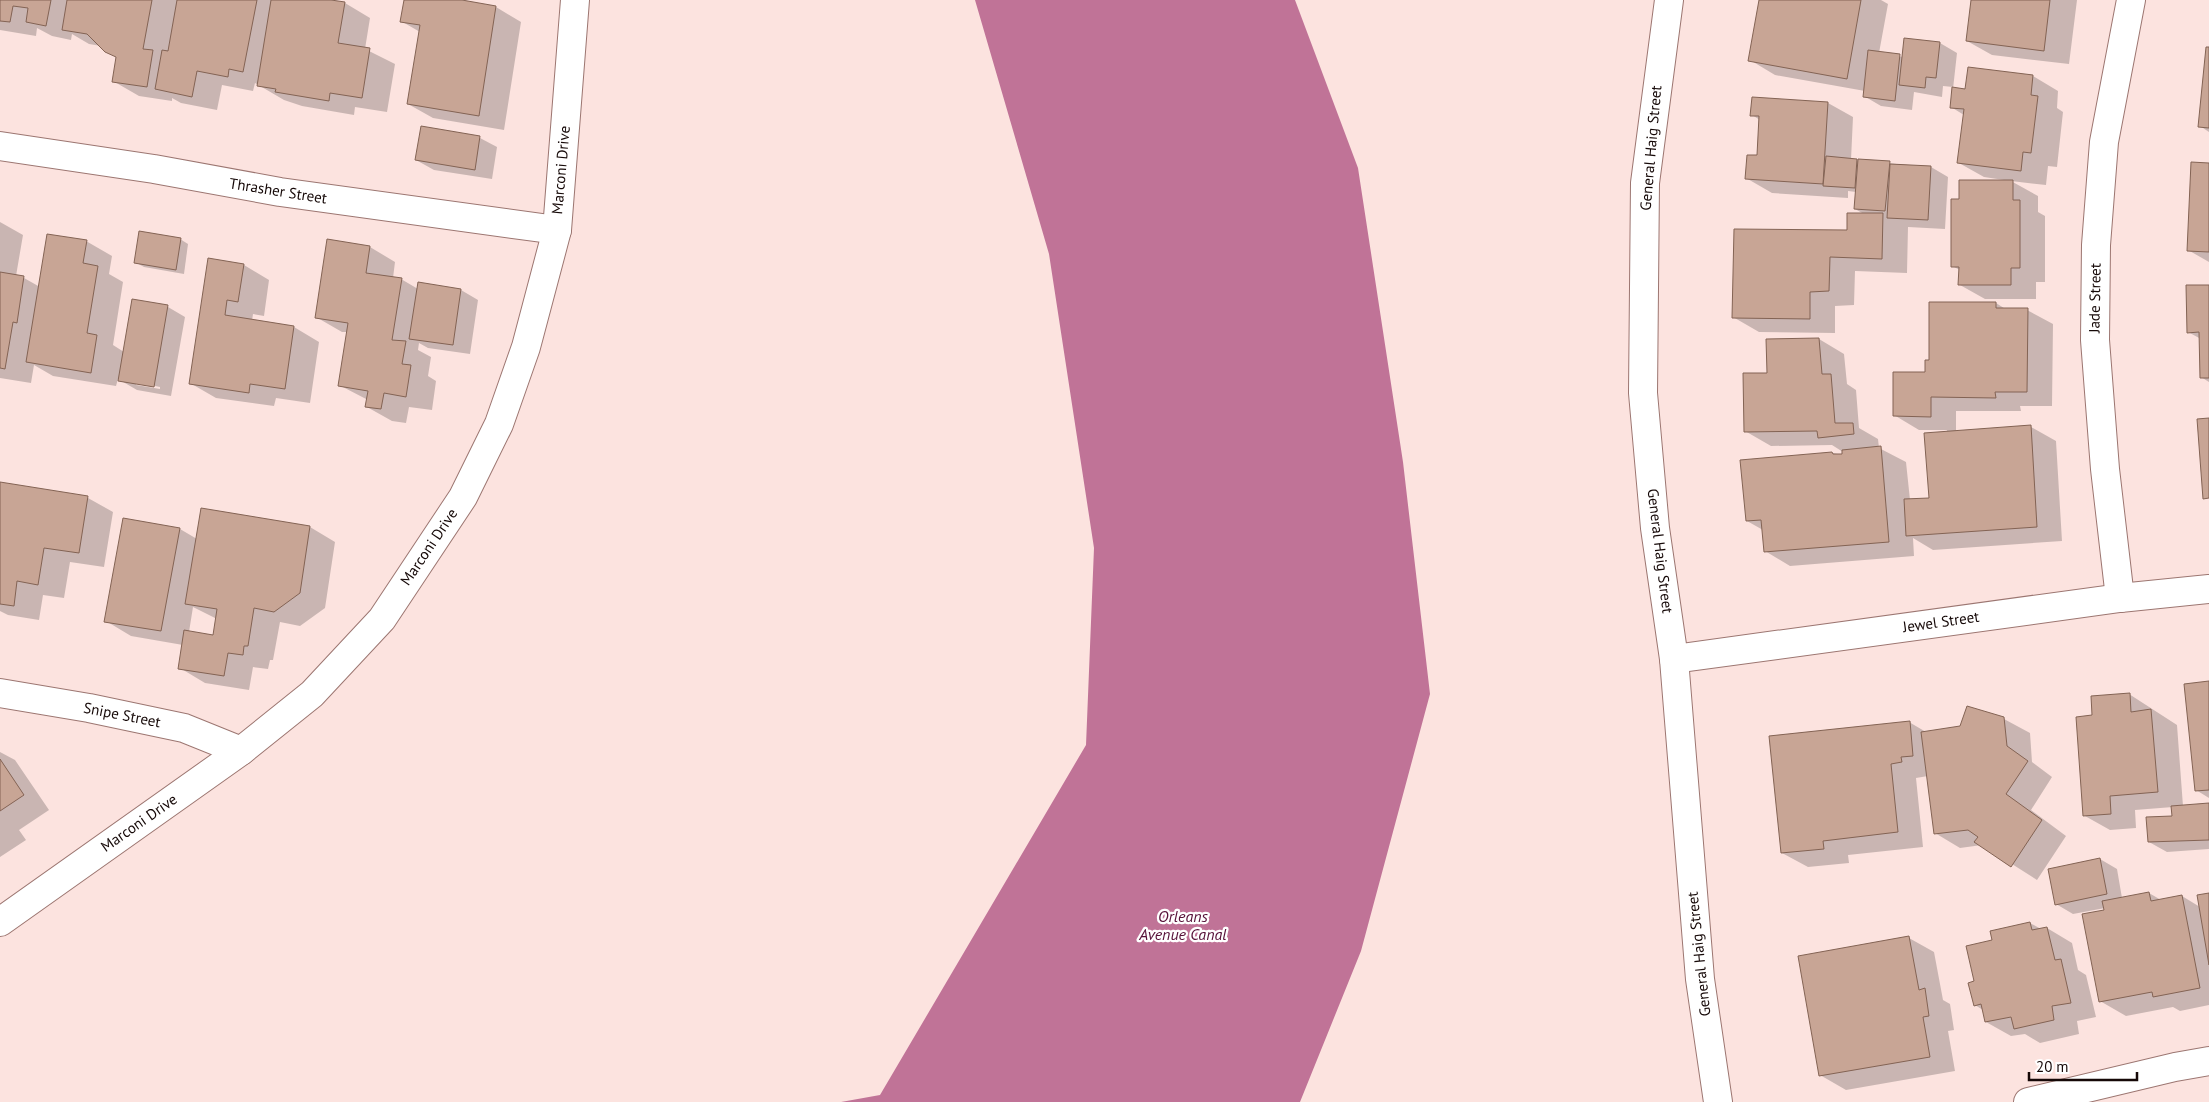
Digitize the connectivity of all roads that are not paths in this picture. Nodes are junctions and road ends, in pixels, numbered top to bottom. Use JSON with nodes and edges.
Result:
{"nodes":[{"id":1,"x":574,"y":0,"type":"edge"},
{"id":2,"x":1668,"y":0,"type":"edge"},
{"id":3,"x":2131,"y":0,"type":"edge"},
{"id":4,"x":0,"y":146,"type":"edge"},
{"id":5,"x":556,"y":230,"type":"junction"},
{"id":6,"x":2209,"y":588,"type":"edge"},
{"id":7,"x":2120,"y":598,"type":"junction"},
{"id":8,"x":1674,"y":659,"type":"junction"},
{"id":9,"x":0,"y":694,"type":"edge"},
{"id":10,"x":241,"y":751,"type":"junction"},
{"id":11,"x":0,"y":922,"type":"edge"},
{"id":12,"x":2209,"y":1061,"type":"edge"},
{"id":13,"x":1718,"y":1102,"type":"edge"},
{"id":14,"x":2028,"y":1102,"type":"edge"}],
"edges":[{"from":1,"to":5,"type":"street","name":"Marconi Drive"},
{"from":2,"to":8,"type":"street","name":"General Haig Street"},
{"from":3,"to":7,"type":"street","name":"Jade Street"},
{"from":4,"to":5,"type":"street","name":"Thrasher Street"},
{"from":5,"to":10,"type":"street","name":"Marconi Drive"},
{"from":6,"to":7,"type":"street","name":"Jewel Street"},
{"from":7,"to":8,"type":"street","name":"Jewel Street"},
{"from":8,"to":13,"type":"street","name":"General Haig Street"},
{"from":9,"to":10,"type":"street","name":"Snipe Street"},
{"from":10,"to":11,"type":"street","name":"Marconi Drive"},
{"from":12,"to":14,"type":"street"}]}
